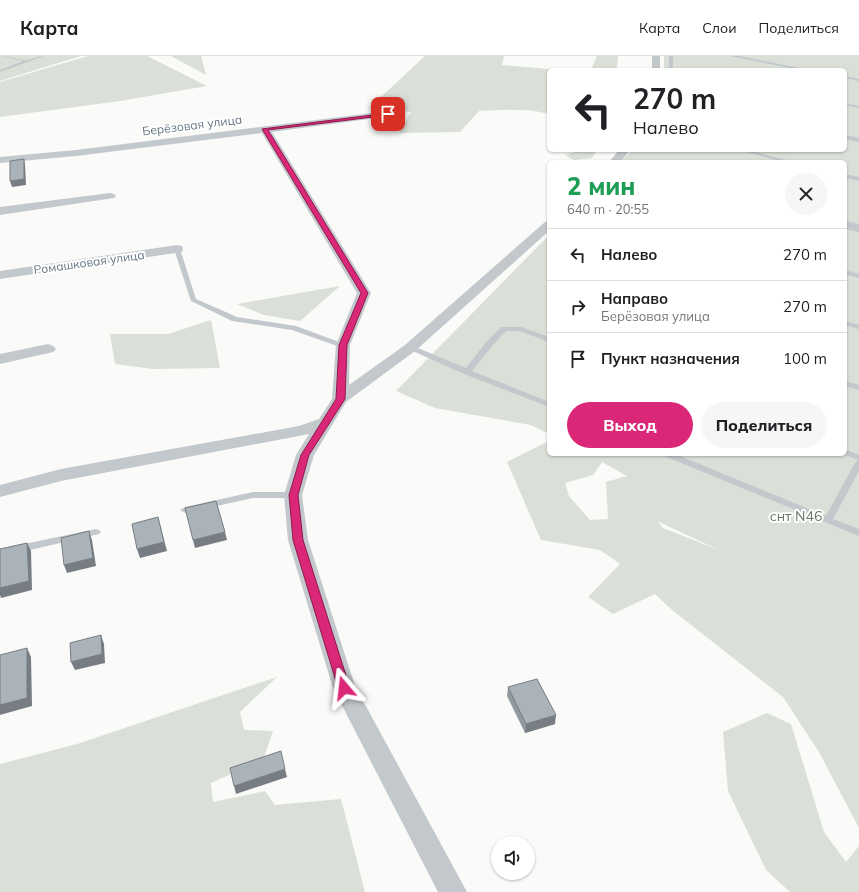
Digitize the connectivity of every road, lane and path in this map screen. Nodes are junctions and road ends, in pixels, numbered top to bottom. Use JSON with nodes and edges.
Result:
{"nodes":[{"id":1,"x":4,"y":56,"type":"edge"},
{"id":2,"x":42,"y":56,"type":"edge"},
{"id":3,"x":656,"y":56,"type":"edge"},
{"id":4,"x":671,"y":56,"type":"edge"},
{"id":5,"x":732,"y":56,"type":"edge"},
{"id":6,"x":28,"y":61,"type":"junction"},
{"id":7,"x":656,"y":68,"type":"edge"},
{"id":8,"x":673,"y":68,"type":"edge"},
{"id":9,"x":796,"y":68,"type":"edge"},
{"id":10,"x":0,"y":70,"type":"edge"},
{"id":11,"x":847,"y":77,"type":"edge"},
{"id":12,"x":859,"y":80,"type":"edge"},
{"id":13,"x":847,"y":104,"type":"edge"},
{"id":14,"x":859,"y":107,"type":"edge"},
{"id":15,"x":388,"y":114,"type":"dead end"},
{"id":16,"x":265,"y":129,"type":"junction"},
{"id":17,"x":847,"y":137,"type":"edge"},
{"id":18,"x":859,"y":140,"type":"edge"},
{"id":19,"x":623,"y":152,"type":"edge"},
{"id":20,"x":750,"y":152,"type":"edge"},
{"id":21,"x":0,"y":160,"type":"edge"},
{"id":22,"x":616,"y":160,"type":"edge"},
{"id":23,"x":782,"y":160,"type":"edge"},
{"id":24,"x":847,"y":176,"type":"edge"},
{"id":25,"x":859,"y":179,"type":"edge"},
{"id":26,"x":110,"y":196,"type":"dead end"},
{"id":27,"x":0,"y":211,"type":"edge"},
{"id":28,"x":847,"y":225,"type":"edge"},
{"id":29,"x":859,"y":228,"type":"edge"},
{"id":30,"x":547,"y":229,"type":"edge"},
{"id":31,"x":177,"y":249,"type":"joint"},
{"id":32,"x":847,"y":273,"type":"edge"},
{"id":33,"x":0,"y":275,"type":"edge"},
{"id":34,"x":859,"y":276,"type":"edge"},
{"id":35,"x":847,"y":324,"type":"edge"},
{"id":36,"x":859,"y":327,"type":"edge"},
{"id":37,"x":547,"y":339,"type":"edge"},
{"id":38,"x":343,"y":345,"type":"junction"},
{"id":39,"x":410,"y":348,"type":"junction"},
{"id":40,"x":48,"y":349,"type":"dead end"},
{"id":41,"x":0,"y":359,"type":"edge"},
{"id":42,"x":467,"y":372,"type":"junction"},
{"id":43,"x":847,"y":384,"type":"edge"},
{"id":44,"x":859,"y":388,"type":"edge"},
{"id":45,"x":340,"y":399,"type":"junction"},
{"id":46,"x":547,"y":404,"type":"edge"},
{"id":47,"x":324,"y":423,"type":"junction"},
{"id":48,"x":847,"y":453,"type":"edge"},
{"id":49,"x":672,"y":456,"type":"edge"},
{"id":50,"x":859,"y":458,"type":"edge"},
{"id":51,"x":859,"y":463,"type":"edge"},
{"id":52,"x":0,"y":491,"type":"edge"},
{"id":53,"x":293,"y":495,"type":"junction"},
{"id":54,"x":185,"y":510,"type":"edge"},
{"id":55,"x":828,"y":520,"type":"junction"},
{"id":56,"x":96,"y":532,"type":"dead end"},
{"id":57,"x":859,"y":533,"type":"edge"},
{"id":58,"x":0,"y":553,"type":"edge"},
{"id":59,"x":453,"y":892,"type":"edge"}],
"edges":[{"from":1,"to":6,"type":"lane"},
{"from":2,"to":6,"type":"lane"},
{"from":3,"to":7,"type":"street"},
{"from":4,"to":8,"type":"lane"},
{"from":5,"to":9,"type":"lane"},
{"from":6,"to":10,"type":"lane"},
{"from":11,"to":12,"type":"lane"},
{"from":13,"to":14,"type":"lane"},
{"from":15,"to":16,"type":"street","name":"Берёзовая улица"},
{"from":16,"to":21,"type":"street","name":"Берёзовая улица"},
{"from":16,"to":38,"type":"street"},
{"from":17,"to":18,"type":"lane"},
{"from":19,"to":22,"type":"street"},
{"from":20,"to":23,"type":"lane"},
{"from":24,"to":25,"type":"lane"},
{"from":26,"to":27,"type":"street"},
{"from":28,"to":29,"type":"street"},
{"from":30,"to":39,"type":"street"},
{"from":31,"to":33,"type":"street","name":"Ромашковая улица"},
{"from":31,"to":38,"type":"lane"},
{"from":32,"to":34,"type":"lane"},
{"from":35,"to":36,"type":"lane"},
{"from":37,"to":42,"type":"lane"},
{"from":38,"to":45,"type":"street"},
{"from":39,"to":42,"type":"lane"},
{"from":39,"to":45,"type":"street"},
{"from":40,"to":41,"type":"street"},
{"from":42,"to":46,"type":"lane"},
{"from":43,"to":44,"type":"lane"},
{"from":45,"to":47,"type":"street"},
{"from":47,"to":52,"type":"street"},
{"from":47,"to":53,"type":"street"},
{"from":48,"to":50,"type":"lane"},
{"from":49,"to":55,"type":"lane"},
{"from":51,"to":55,"type":"lane"},
{"from":53,"to":54,"type":"lane"},
{"from":53,"to":59,"type":"street"},
{"from":55,"to":57,"type":"lane"},
{"from":56,"to":58,"type":"lane"}]}
